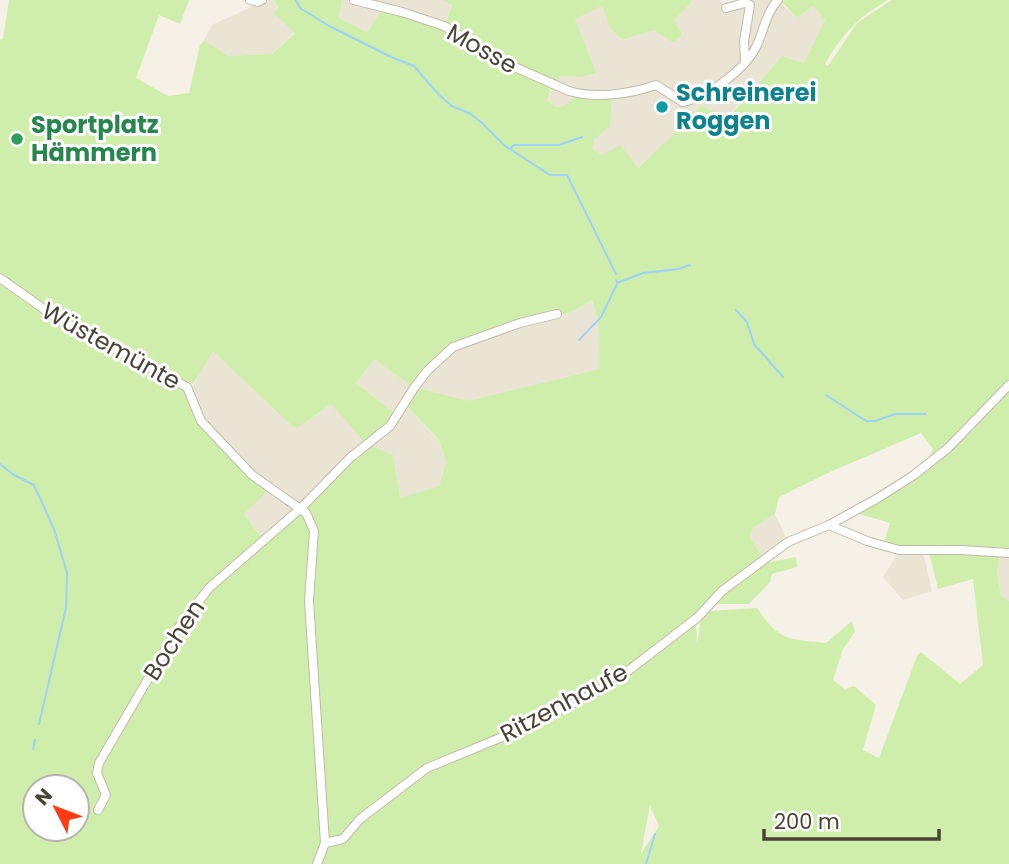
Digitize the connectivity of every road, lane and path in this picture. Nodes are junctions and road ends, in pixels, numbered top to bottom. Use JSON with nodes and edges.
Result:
{"nodes":[{"id":1,"x":250,"y":0,"type":"edge"},
{"id":2,"x":262,"y":0,"type":"edge"},
{"id":3,"x":354,"y":0,"type":"edge"},
{"id":4,"x":778,"y":0,"type":"edge"},
{"id":5,"x":726,"y":8,"type":"dead end"},
{"id":6,"x":745,"y":62,"type":"junction"},
{"id":7,"x":0,"y":278,"type":"edge"},
{"id":8,"x":557,"y":314,"type":"dead end"},
{"id":9,"x":1009,"y":384,"type":"edge"},
{"id":10,"x":301,"y":508,"type":"junction"},
{"id":11,"x":829,"y":525,"type":"junction"},
{"id":12,"x":1009,"y":553,"type":"edge"},
{"id":13,"x":98,"y":810,"type":"dead end"},
{"id":14,"x":325,"y":843,"type":"junction"},
{"id":15,"x":317,"y":864,"type":"edge"}],
"edges":[{"from":1,"to":2,"type":"street"},
{"from":3,"to":6,"type":"street","name":"Mosse"},
{"from":4,"to":6,"type":"street"},
{"from":5,"to":6,"type":"street"},
{"from":7,"to":10,"type":"street","name":"Wüstemünte"},
{"from":8,"to":10,"type":"street"},
{"from":9,"to":11,"type":"street","name":"Ritzenhaufe"},
{"from":10,"to":13,"type":"street","name":"Bochen"},
{"from":10,"to":14,"type":"street"},
{"from":11,"to":12,"type":"street"},
{"from":11,"to":14,"type":"street","name":"Ritzenhaufe"},
{"from":14,"to":15,"type":"street"}]}
